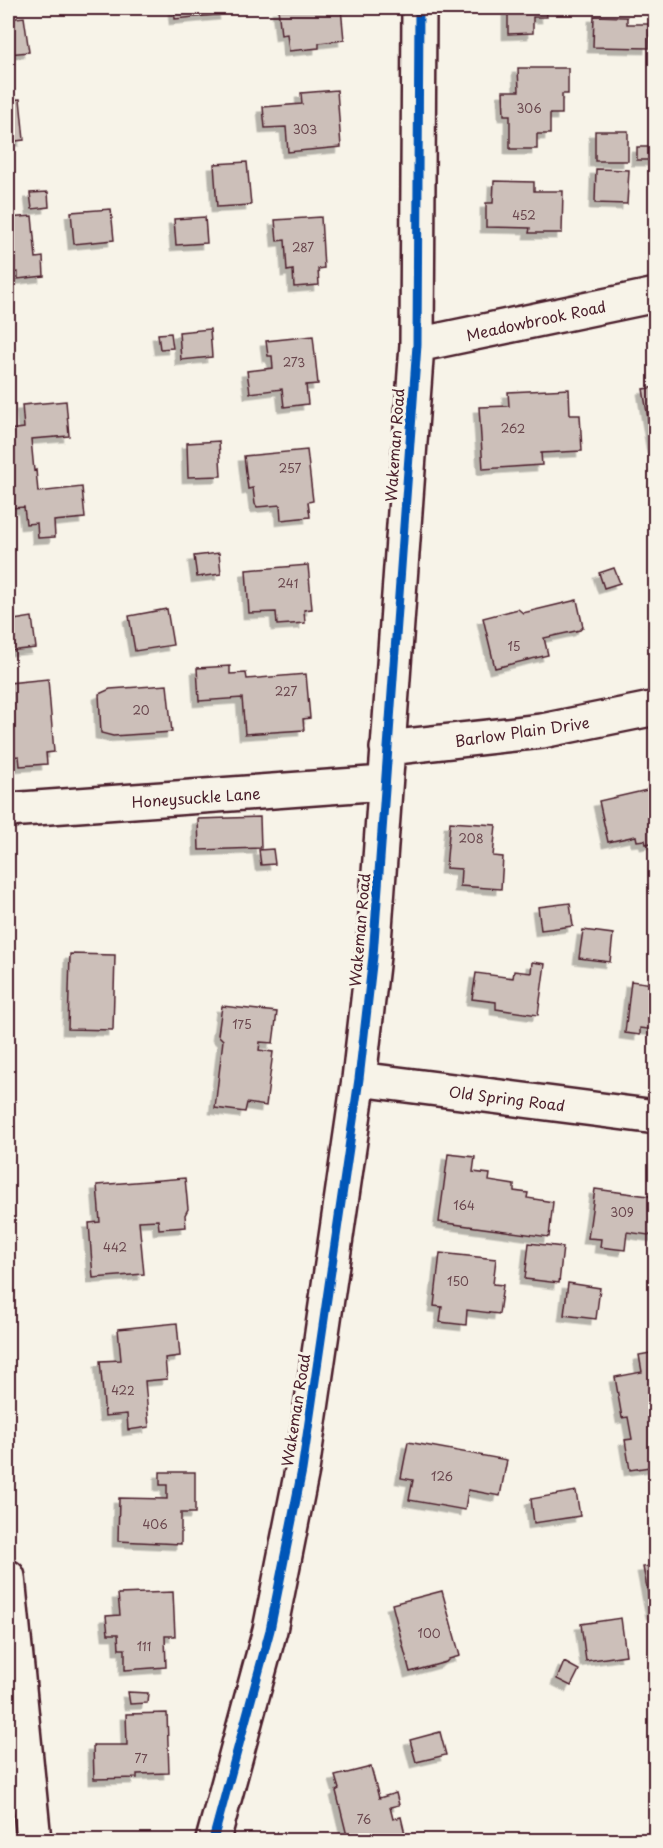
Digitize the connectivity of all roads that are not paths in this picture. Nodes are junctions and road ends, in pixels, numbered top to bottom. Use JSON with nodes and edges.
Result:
{"nodes":[{"id":1,"x":419,"y":8,"type":"edge"},
{"id":2,"x":656,"y":295,"type":"edge"},
{"id":3,"x":417,"y":345,"type":"junction"},
{"id":4,"x":656,"y":708,"type":"edge"},
{"id":5,"x":387,"y":748,"type":"junction"},
{"id":6,"x":384,"y":783,"type":"junction"},
{"id":7,"x":8,"y":810,"type":"edge"},
{"id":8,"x":360,"y":1079,"type":"junction"},
{"id":9,"x":656,"y":1117,"type":"edge"},
{"id":10,"x":8,"y":1577,"type":"edge"},
{"id":11,"x":34,"y":1840,"type":"edge"},
{"id":12,"x":213,"y":1840,"type":"edge"}],
"edges":[{"from":1,"to":3,"type":"street","name":"Wakeman Road"},
{"from":2,"to":3,"type":"street","name":"Meadowbrook Road"},
{"from":3,"to":5,"type":"street","name":"Wakeman Road"},
{"from":4,"to":5,"type":"street","name":"Barlow Plain Drive"},
{"from":5,"to":6,"type":"street","name":"Wakeman Road"},
{"from":6,"to":7,"type":"street","name":"Honeysuckle Lane"},
{"from":6,"to":8,"type":"street","name":"Wakeman Road"},
{"from":8,"to":9,"type":"street","name":"Old Spring Road"},
{"from":8,"to":12,"type":"street","name":"Wakeman Road"},
{"from":10,"to":11,"type":"street"}]}
